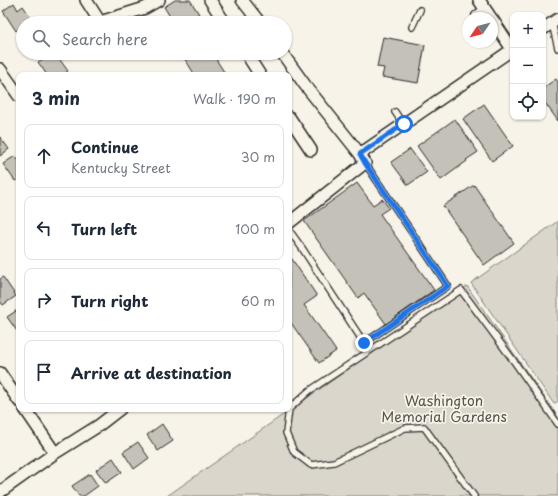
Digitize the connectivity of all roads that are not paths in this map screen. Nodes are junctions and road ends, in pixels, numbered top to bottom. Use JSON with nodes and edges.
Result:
{"nodes":[{"id":1,"x":86,"y":0,"type":"edge"},
{"id":2,"x":159,"y":0,"type":"edge"},
{"id":3,"x":210,"y":0,"type":"edge"},
{"id":4,"x":242,"y":0,"type":"edge"},
{"id":5,"x":420,"y":10,"type":"dead end"},
{"id":6,"x":96,"y":16,"type":"edge"},
{"id":7,"x":119,"y":16,"type":"edge"},
{"id":8,"x":220,"y":16,"type":"edge"},
{"id":9,"x":255,"y":16,"type":"edge"},
{"id":10,"x":551,"y":24,"type":"edge"},
{"id":11,"x":412,"y":27,"type":"dead end"},
{"id":12,"x":498,"y":28,"type":"edge"},
{"id":13,"x":511,"y":48,"type":"edge"},
{"id":14,"x":558,"y":48,"type":"edge"},
{"id":15,"x":510,"y":50,"type":"edge"},
{"id":16,"x":250,"y":60,"type":"edge"},
{"id":17,"x":287,"y":60,"type":"edge"},
{"id":18,"x":0,"y":69,"type":"edge"},
{"id":19,"x":258,"y":72,"type":"edge"},
{"id":20,"x":16,"y":92,"type":"edge"},
{"id":21,"x":395,"y":112,"type":"dead end"},
{"id":22,"x":292,"y":121,"type":"edge"},
{"id":23,"x":404,"y":124,"type":"junction"},
{"id":24,"x":312,"y":150,"type":"dead end"},
{"id":25,"x":363,"y":158,"type":"junction"},
{"id":26,"x":292,"y":220,"type":"edge"},
{"id":27,"x":292,"y":234,"type":"edge"},
{"id":28,"x":0,"y":373,"type":"edge"},
{"id":29,"x":16,"y":397,"type":"edge"},
{"id":30,"x":292,"y":406,"type":"edge"},
{"id":31,"x":27,"y":412,"type":"edge"},
{"id":32,"x":116,"y":412,"type":"edge"},
{"id":33,"x":289,"y":412,"type":"edge"},
{"id":34,"x":558,"y":424,"type":"edge"},
{"id":35,"x":55,"y":453,"type":"junction"},
{"id":36,"x":0,"y":492,"type":"edge"},
{"id":37,"x":474,"y":496,"type":"edge"}],
"edges":[{"from":1,"to":6,"type":"street"},
{"from":2,"to":7,"type":"street"},
{"from":3,"to":8,"type":"street"},
{"from":4,"to":9,"type":"street"},
{"from":5,"to":11,"type":"lane"},
{"from":10,"to":14,"type":"lane"},
{"from":12,"to":13,"type":"street"},
{"from":15,"to":23,"type":"street"},
{"from":16,"to":19,"type":"street"},
{"from":17,"to":25,"type":"street"},
{"from":18,"to":20,"type":"street"},
{"from":21,"to":23,"type":"lane"},
{"from":22,"to":24,"type":"street"},
{"from":23,"to":25,"type":"street"},
{"from":25,"to":26,"type":"street"},
{"from":25,"to":27,"type":"lane"},
{"from":28,"to":29,"type":"street"},
{"from":30,"to":34,"type":"lane"},
{"from":31,"to":35,"type":"street"},
{"from":32,"to":35,"type":"street"},
{"from":33,"to":37,"type":"lane"},
{"from":35,"to":36,"type":"street"}]}
